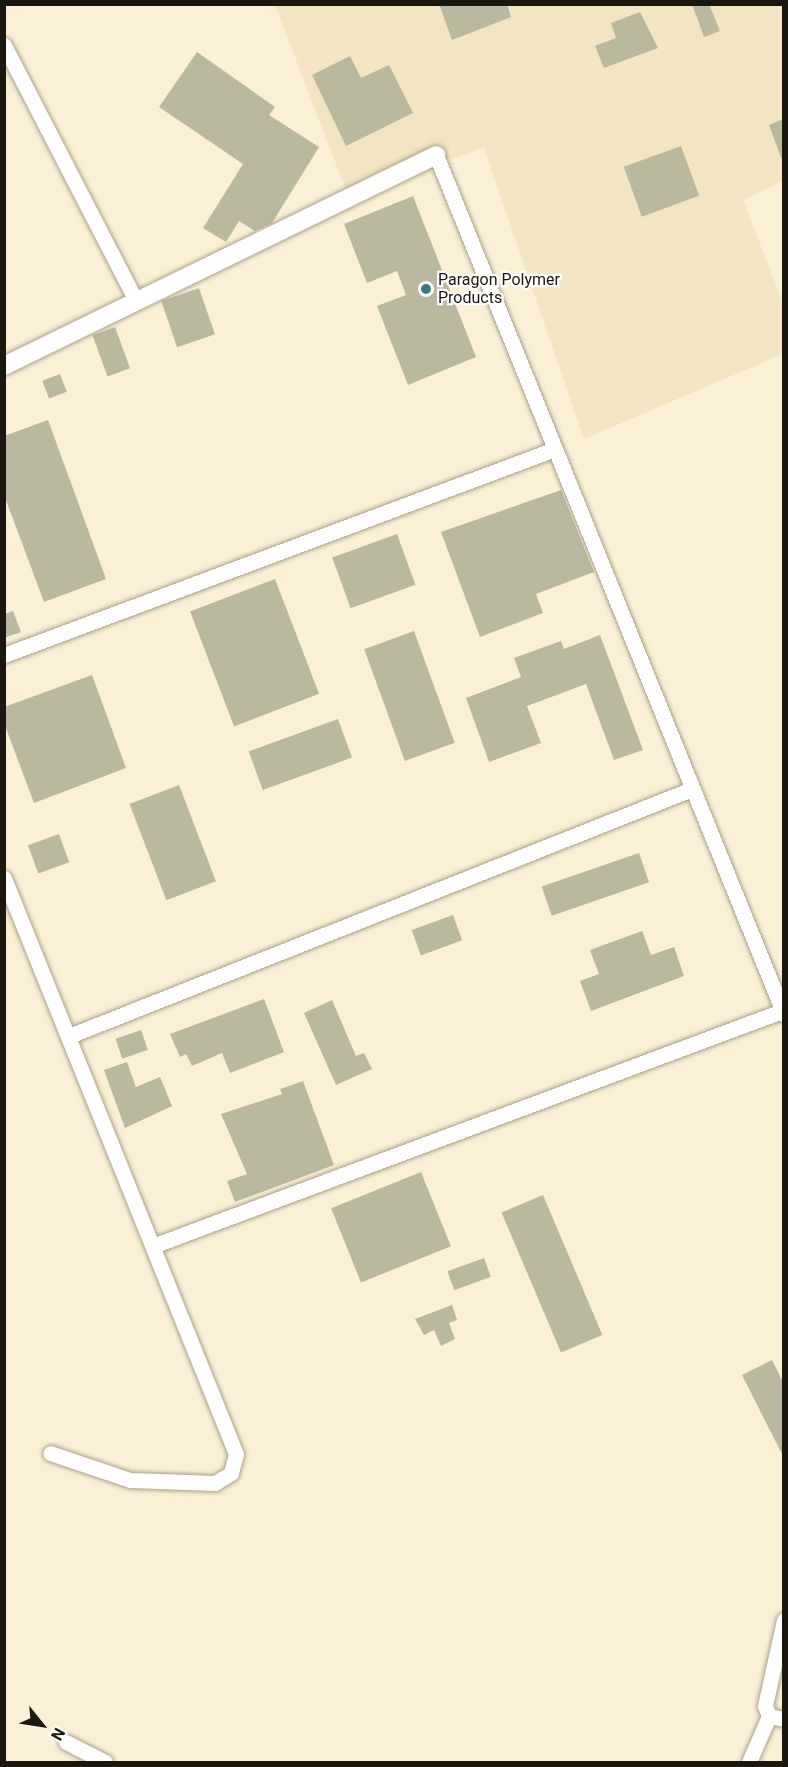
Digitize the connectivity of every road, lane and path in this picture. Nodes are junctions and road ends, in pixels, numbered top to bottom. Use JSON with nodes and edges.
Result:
{"nodes":[{"id":1,"x":4,"y":45,"type":"edge"},
{"id":2,"x":436,"y":155,"type":"joint"},
{"id":3,"x":136,"y":301,"type":"junction"},
{"id":4,"x":4,"y":366,"type":"edge"},
{"id":5,"x":555,"y":449,"type":"junction"},
{"id":6,"x":4,"y":655,"type":"edge"},
{"id":7,"x":692,"y":789,"type":"junction"},
{"id":8,"x":4,"y":878,"type":"edge"},
{"id":9,"x":783,"y":1012,"type":"edge"},
{"id":10,"x":69,"y":1036,"type":"junction"},
{"id":11,"x":155,"y":1245,"type":"junction"},
{"id":12,"x":50,"y":1453,"type":"dead end"},
{"id":13,"x":783,"y":1620,"type":"edge"},
{"id":14,"x":776,"y":1717,"type":"edge"},
{"id":15,"x":66,"y":1742,"type":"dead end"},
{"id":16,"x":105,"y":1762,"type":"edge"},
{"id":17,"x":749,"y":1762,"type":"edge"}],
"edges":[{"from":1,"to":3,"type":"street"},
{"from":2,"to":3,"type":"street"},
{"from":2,"to":5,"type":"street"},
{"from":3,"to":4,"type":"street"},
{"from":5,"to":6,"type":"street"},
{"from":5,"to":7,"type":"street"},
{"from":7,"to":9,"type":"street"},
{"from":7,"to":10,"type":"street"},
{"from":8,"to":10,"type":"street"},
{"from":9,"to":11,"type":"street"},
{"from":10,"to":11,"type":"street"},
{"from":11,"to":12,"type":"street"},
{"from":13,"to":14,"type":"street"},
{"from":14,"to":17,"type":"street"},
{"from":15,"to":16,"type":"street"}]}
